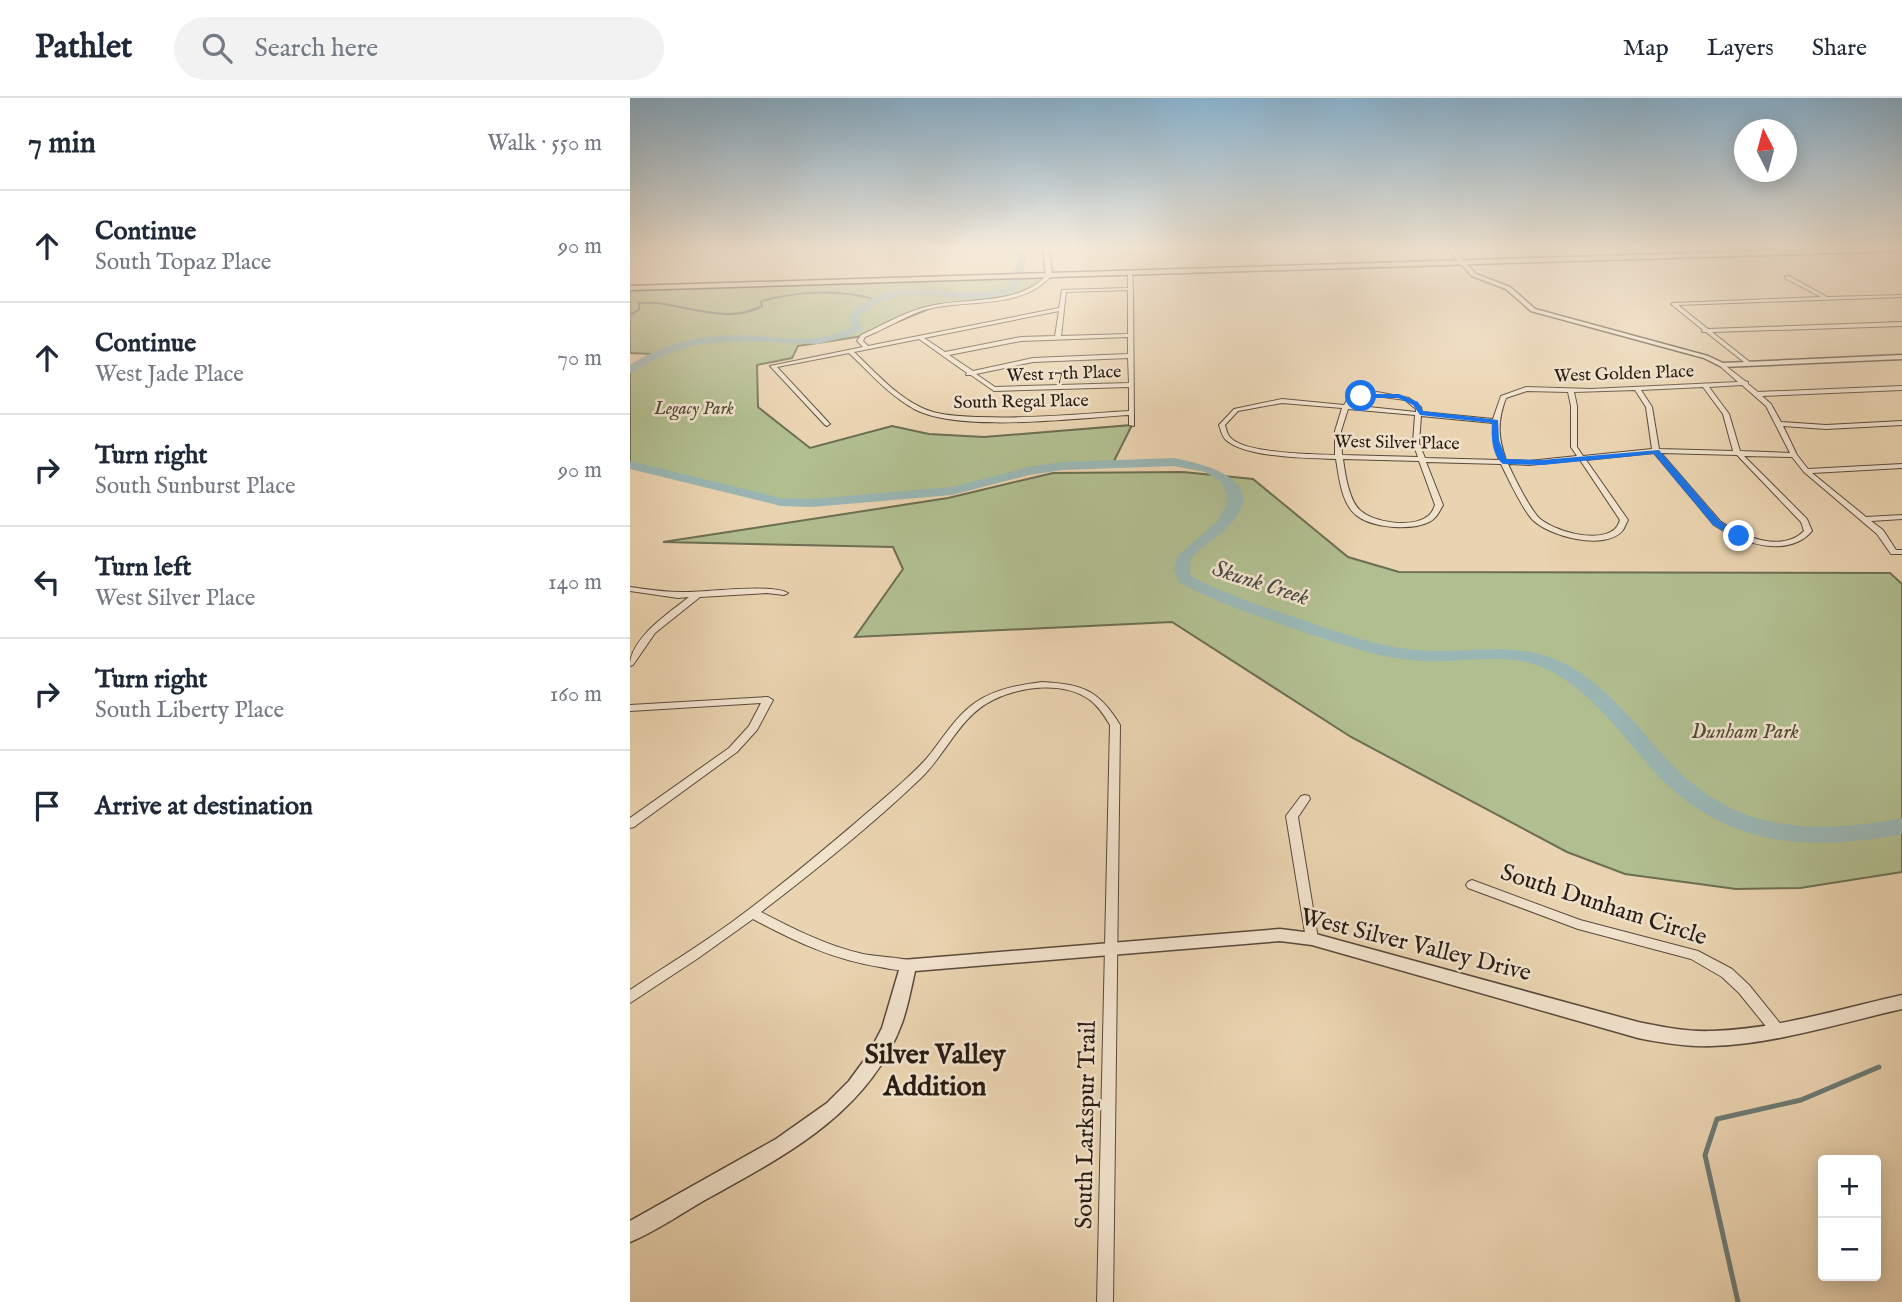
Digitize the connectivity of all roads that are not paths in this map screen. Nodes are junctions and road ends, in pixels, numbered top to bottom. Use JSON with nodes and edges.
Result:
{"nodes":[{"id":1,"x":956,"y":304,"type":"edge"},
{"id":2,"x":1062,"y":304,"type":"edge"},
{"id":3,"x":1131,"y":304,"type":"edge"},
{"id":4,"x":1526,"y":304,"type":"edge"},
{"id":5,"x":1673,"y":304,"type":"edge"},
{"id":6,"x":1061,"y":309,"type":"junction"},
{"id":7,"x":1902,"y":324,"type":"edge"},
{"id":8,"x":1704,"y":331,"type":"junction"},
{"id":9,"x":1131,"y":335,"type":"junction"},
{"id":10,"x":920,"y":337,"type":"junction"},
{"id":11,"x":1058,"y":337,"type":"junction"},
{"id":12,"x":867,"y":348,"type":"junction"},
{"id":13,"x":850,"y":351,"type":"junction"},
{"id":14,"x":943,"y":354,"type":"junction"},
{"id":15,"x":1131,"y":356,"type":"junction"},
{"id":16,"x":1902,"y":357,"type":"edge"},
{"id":17,"x":1749,"y":364,"type":"junction"},
{"id":18,"x":1722,"y":365,"type":"junction"},
{"id":19,"x":968,"y":373,"type":"junction"},
{"id":20,"x":1746,"y":383,"type":"junction"},
{"id":21,"x":1131,"y":385,"type":"junction"},
{"id":22,"x":1705,"y":385,"type":"junction"},
{"id":23,"x":1902,"y":388,"type":"edge"},
{"id":24,"x":1637,"y":389,"type":"junction"},
{"id":25,"x":1571,"y":391,"type":"junction"},
{"id":26,"x":1758,"y":394,"type":"junction"},
{"id":27,"x":1346,"y":406,"type":"junction"},
{"id":28,"x":1132,"y":413,"type":"junction"},
{"id":29,"x":1420,"y":413,"type":"junction"},
{"id":30,"x":1496,"y":421,"type":"junction"},
{"id":31,"x":1902,"y":423,"type":"edge"},
{"id":32,"x":827,"y":424,"type":"dead end"},
{"id":33,"x":1780,"y":424,"type":"junction"},
{"id":34,"x":1132,"y":425,"type":"dead end"},
{"id":35,"x":1656,"y":451,"type":"junction"},
{"id":36,"x":1737,"y":452,"type":"junction"},
{"id":37,"x":1794,"y":455,"type":"junction"},
{"id":38,"x":1339,"y":456,"type":"junction"},
{"id":39,"x":1420,"y":458,"type":"junction"},
{"id":40,"x":1582,"y":458,"type":"junction"},
{"id":41,"x":1503,"y":461,"type":"junction"},
{"id":42,"x":1902,"y":466,"type":"edge"},
{"id":43,"x":1806,"y":471,"type":"junction"},
{"id":44,"x":1902,"y":517,"type":"edge"},
{"id":45,"x":1864,"y":519,"type":"junction"},
{"id":46,"x":1898,"y":552,"type":"edge"},
{"id":47,"x":630,"y":589,"type":"edge"},
{"id":48,"x":784,"y":593,"type":"dead end"},
{"id":49,"x":697,"y":595,"type":"junction"},
{"id":50,"x":630,"y":663,"type":"edge"},
{"id":51,"x":630,"y":708,"type":"edge"},
{"id":52,"x":1305,"y":799,"type":"dead end"},
{"id":53,"x":630,"y":824,"type":"edge"},
{"id":54,"x":1472,"y":885,"type":"dead end"},
{"id":55,"x":752,"y":913,"type":"junction"},
{"id":56,"x":1312,"y":939,"type":"junction"},
{"id":57,"x":1111,"y":949,"type":"junction"},
{"id":58,"x":908,"y":965,"type":"junction"},
{"id":59,"x":630,"y":997,"type":"edge"},
{"id":60,"x":1902,"y":1002,"type":"edge"},
{"id":61,"x":1778,"y":1031,"type":"junction"},
{"id":62,"x":630,"y":1232,"type":"edge"},
{"id":63,"x":1105,"y":1302,"type":"edge"}],
"edges":[{"from":1,"to":12,"type":"street"},
{"from":2,"to":6,"type":"street"},
{"from":3,"to":9,"type":"street"},
{"from":4,"to":18,"type":"street"},
{"from":5,"to":8,"type":"street"},
{"from":6,"to":10,"type":"street"},
{"from":6,"to":11,"type":"street"},
{"from":7,"to":8,"type":"street"},
{"from":8,"to":17,"type":"street"},
{"from":9,"to":11,"type":"street"},
{"from":9,"to":15,"type":"street"},
{"from":10,"to":12,"type":"street"},
{"from":10,"to":14,"type":"street"},
{"from":11,"to":14,"type":"street"},
{"from":12,"to":13,"type":"street"},
{"from":13,"to":28,"type":"street","name":"South Regal Place"},
{"from":13,"to":32,"type":"street"},
{"from":14,"to":19,"type":"street"},
{"from":15,"to":19,"type":"street"},
{"from":15,"to":21,"type":"street"},
{"from":16,"to":17,"type":"street"},
{"from":17,"to":18,"type":"street"},
{"from":18,"to":20,"type":"street"},
{"from":19,"to":21,"type":"street","name":"West 17th Place"},
{"from":20,"to":22,"type":"street","name":"West Golden Place"},
{"from":20,"to":26,"type":"street"},
{"from":21,"to":28,"type":"street"},
{"from":22,"to":24,"type":"street","name":"West Golden Place"},
{"from":22,"to":36,"type":"street"},
{"from":23,"to":26,"type":"street"},
{"from":24,"to":25,"type":"street","name":"West Golden Place"},
{"from":24,"to":35,"type":"street"},
{"from":25,"to":30,"type":"street","name":"West Golden Place"},
{"from":25,"to":40,"type":"street"},
{"from":26,"to":33,"type":"street"},
{"from":27,"to":29,"type":"street"},
{"from":27,"to":29,"type":"street"},
{"from":27,"to":38,"type":"street"},
{"from":27,"to":38,"type":"street","name":"West Silver Place"},
{"from":28,"to":34,"type":"street"},
{"from":29,"to":30,"type":"street"},
{"from":29,"to":39,"type":"street"},
{"from":30,"to":41,"type":"street"},
{"from":31,"to":33,"type":"street"},
{"from":33,"to":37,"type":"street"},
{"from":35,"to":36,"type":"street","name":"West Silver Place"},
{"from":35,"to":36,"type":"street"},
{"from":35,"to":40,"type":"street","name":"West Silver Place"},
{"from":36,"to":37,"type":"street","name":"West Silver Place"},
{"from":37,"to":43,"type":"street"},
{"from":38,"to":39,"type":"street","name":"West Silver Place"},
{"from":38,"to":39,"type":"street"},
{"from":39,"to":41,"type":"street","name":"West Silver Place"},
{"from":40,"to":41,"type":"street","name":"West Silver Place"},
{"from":40,"to":41,"type":"street"},
{"from":42,"to":43,"type":"street"},
{"from":43,"to":45,"type":"street"},
{"from":44,"to":45,"type":"street"},
{"from":45,"to":46,"type":"street"},
{"from":47,"to":49,"type":"street"},
{"from":48,"to":49,"type":"street"},
{"from":49,"to":50,"type":"street"},
{"from":51,"to":53,"type":"street"},
{"from":52,"to":56,"type":"street"},
{"from":54,"to":61,"type":"street","name":"South Dunham Circle"},
{"from":55,"to":57,"type":"street","name":"South Larkspur Trail"},
{"from":55,"to":58,"type":"street","name":"West Silver Valley Drive"},
{"from":55,"to":59,"type":"street","name":"South Larkspur Trail"},
{"from":56,"to":57,"type":"street","name":"West Silver Valley Drive"},
{"from":56,"to":61,"type":"street","name":"West Silver Valley Drive"},
{"from":57,"to":58,"type":"street","name":"West Silver Valley Drive"},
{"from":57,"to":63,"type":"street","name":"South Larkspur Trail"},
{"from":58,"to":62,"type":"street"},
{"from":60,"to":61,"type":"street","name":"West Silver Valley Drive"}]}
